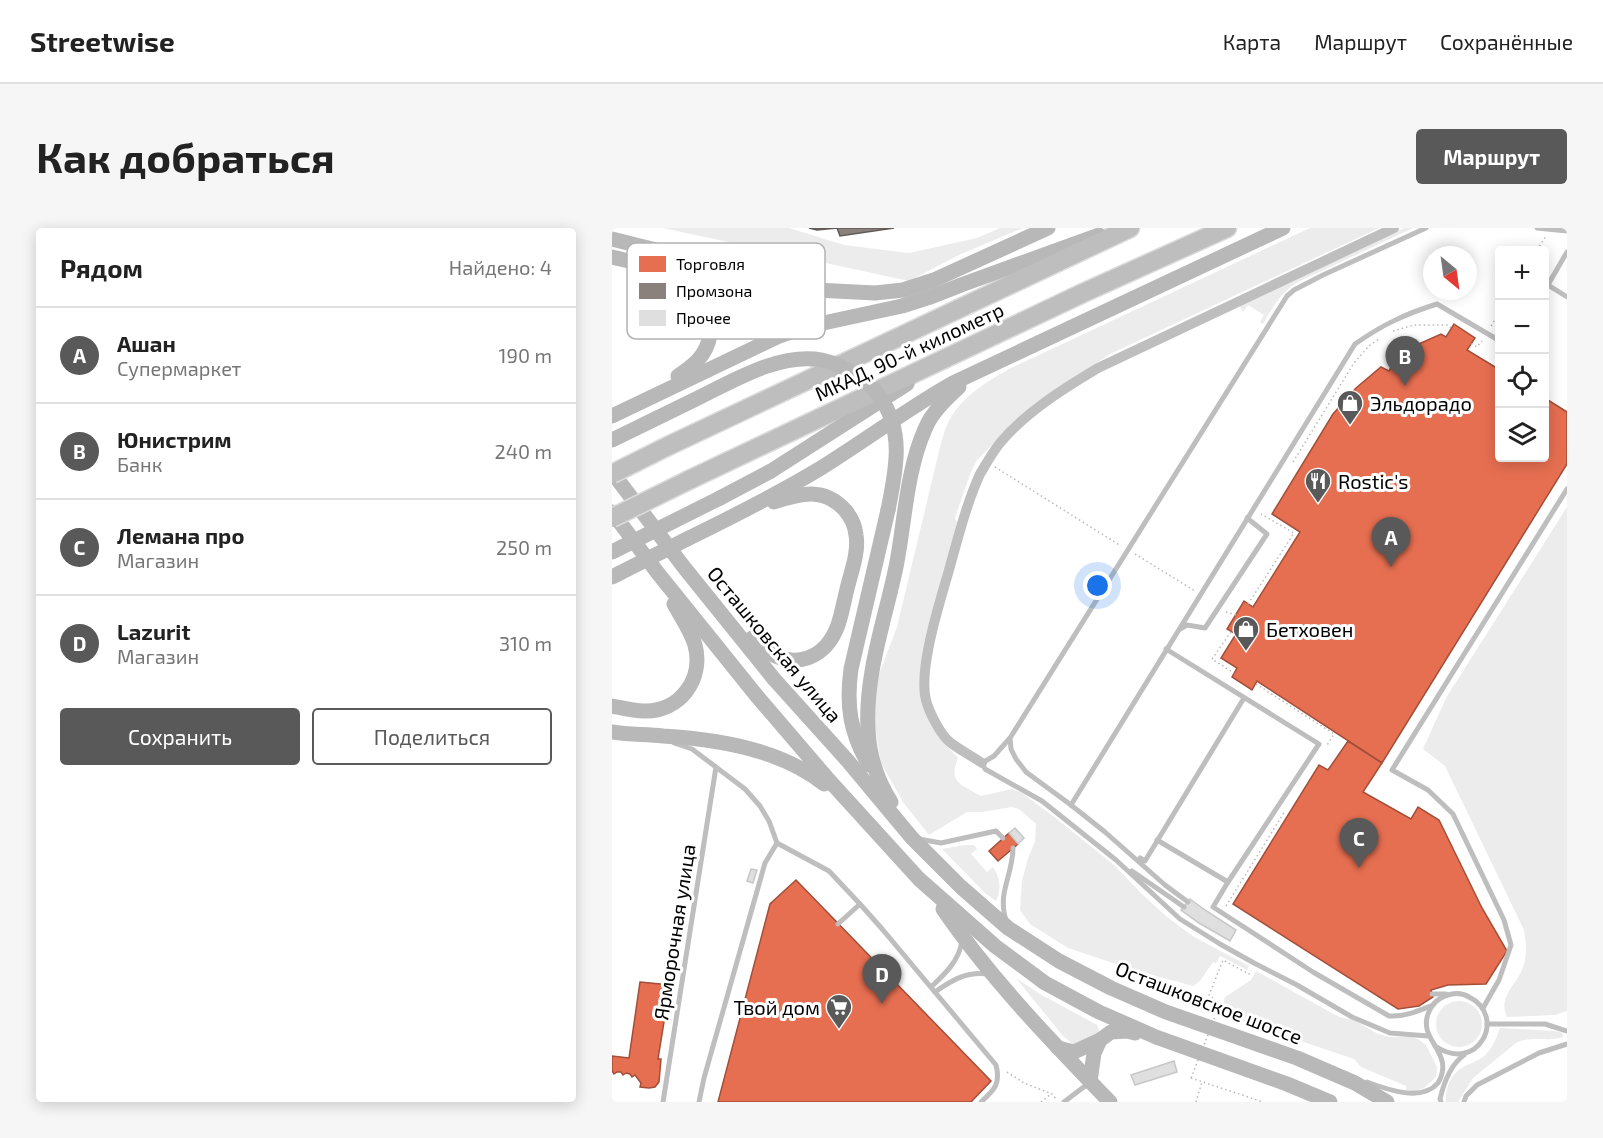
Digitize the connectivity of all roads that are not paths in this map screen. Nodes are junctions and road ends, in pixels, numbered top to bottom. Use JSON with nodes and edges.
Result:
{"nodes":[{"id":1,"x":1048,"y":228,"type":"edge"},
{"id":2,"x":1117,"y":228,"type":"edge"},
{"id":3,"x":1130,"y":228,"type":"edge"},
{"id":4,"x":1227,"y":228,"type":"edge"},
{"id":5,"x":1283,"y":228,"type":"edge"},
{"id":6,"x":1394,"y":228,"type":"edge"},
{"id":7,"x":1426,"y":228,"type":"edge"},
{"id":8,"x":1537,"y":228,"type":"edge"},
{"id":9,"x":1567,"y":231,"type":"edge"},
{"id":10,"x":612,"y":241,"type":"edge"},
{"id":11,"x":627,"y":244,"type":"edge"},
{"id":12,"x":1567,"y":252,"type":"edge"},
{"id":13,"x":612,"y":257,"type":"edge"},
{"id":14,"x":627,"y":261,"type":"edge"},
{"id":15,"x":1549,"y":283,"type":"edge"},
{"id":16,"x":1549,"y":289,"type":"edge"},
{"id":17,"x":825,"y":290,"type":"edge"},
{"id":18,"x":1567,"y":297,"type":"edge"},
{"id":19,"x":825,"y":322,"type":"edge"},
{"id":20,"x":708,"y":339,"type":"edge"},
{"id":21,"x":774,"y":339,"type":"edge"},
{"id":22,"x":1495,"y":339,"type":"edge"},
{"id":23,"x":948,"y":357,"type":"junction"},
{"id":24,"x":999,"y":362,"type":"junction"},
{"id":25,"x":638,"y":403,"type":"junction"},
{"id":26,"x":612,"y":416,"type":"edge"},
{"id":27,"x":612,"y":440,"type":"edge"},
{"id":28,"x":612,"y":473,"type":"edge"},
{"id":29,"x":1567,"y":489,"type":"edge"},
{"id":30,"x":612,"y":512,"type":"edge"},
{"id":31,"x":732,"y":517,"type":"junction"},
{"id":32,"x":612,"y":518,"type":"edge"},
{"id":33,"x":1247,"y":518,"type":"junction"},
{"id":34,"x":612,"y":552,"type":"edge"},
{"id":35,"x":683,"y":566,"type":"junction"},
{"id":36,"x":657,"y":572,"type":"junction"},
{"id":37,"x":612,"y":577,"type":"edge"},
{"id":38,"x":1178,"y":629,"type":"junction"},
{"id":39,"x":1166,"y":649,"type":"junction"},
{"id":40,"x":1244,"y":698,"type":"junction"},
{"id":41,"x":612,"y":706,"type":"edge"},
{"id":42,"x":612,"y":732,"type":"edge"},
{"id":43,"x":632,"y":735,"type":"junction"},
{"id":44,"x":1010,"y":738,"type":"junction"},
{"id":45,"x":982,"y":763,"type":"junction"},
{"id":46,"x":716,"y":767,"type":"junction"},
{"id":47,"x":883,"y":789,"type":"junction"},
{"id":48,"x":1071,"y":805,"type":"junction"},
{"id":49,"x":857,"y":813,"type":"junction"},
{"id":50,"x":912,"y":838,"type":"junction"},
{"id":51,"x":1004,"y":838,"type":"dead end"},
{"id":52,"x":1157,"y":840,"type":"junction"},
{"id":53,"x":777,"y":843,"type":"junction"},
{"id":54,"x":1124,"y":847,"type":"junction"},
{"id":55,"x":1013,"y":848,"type":"dead end"},
{"id":56,"x":1116,"y":860,"type":"junction"},
{"id":57,"x":1228,"y":882,"type":"junction"},
{"id":58,"x":931,"y":891,"type":"junction"},
{"id":59,"x":860,"y":904,"type":"junction"},
{"id":60,"x":838,"y":924,"type":"dead end"},
{"id":61,"x":1008,"y":928,"type":"junction"},
{"id":62,"x":962,"y":937,"type":"junction"},
{"id":63,"x":994,"y":975,"type":"junction"},
{"id":64,"x":933,"y":989,"type":"junction"},
{"id":65,"x":1432,"y":994,"type":"dead end"},
{"id":66,"x":1454,"y":994,"type":"junction"},
{"id":67,"x":1433,"y":1005,"type":"junction"},
{"id":68,"x":1483,"y":1008,"type":"junction"},
{"id":69,"x":1487,"y":1024,"type":"junction"},
{"id":70,"x":1567,"y":1031,"type":"edge"},
{"id":71,"x":1428,"y":1036,"type":"junction"},
{"id":72,"x":1156,"y":1037,"type":"junction"},
{"id":73,"x":1100,"y":1040,"type":"junction"},
{"id":74,"x":1567,"y":1044,"type":"edge"},
{"id":75,"x":1435,"y":1046,"type":"junction"},
{"id":76,"x":1058,"y":1048,"type":"junction"},
{"id":77,"x":1467,"y":1053,"type":"junction"},
{"id":78,"x":1297,"y":1058,"type":"junction"},
{"id":79,"x":1090,"y":1082,"type":"junction"},
{"id":80,"x":663,"y":1102,"type":"edge"},
{"id":81,"x":699,"y":1102,"type":"edge"},
{"id":82,"x":981,"y":1102,"type":"edge"},
{"id":83,"x":1064,"y":1102,"type":"edge"},
{"id":84,"x":1110,"y":1102,"type":"edge"},
{"id":85,"x":1330,"y":1102,"type":"edge"},
{"id":86,"x":1388,"y":1102,"type":"edge"},
{"id":87,"x":1441,"y":1102,"type":"edge"},
{"id":88,"x":1464,"y":1102,"type":"edge"}],
"edges":[{"from":1,"to":17,"type":"main road"},
{"from":2,"to":19,"type":"main road"},
{"from":3,"to":28,"type":"highway","name":"МКАД, 90-й километр","bridge":true},
{"from":4,"to":23,"type":"highway","name":"МКАД, 90-й километр"},
{"from":5,"to":24,"type":"main road"},
{"from":6,"to":45,"type":"street"},
{"from":7,"to":44,"type":"lane"},
{"from":8,"to":9,"type":"lane"},
{"from":10,"to":11,"type":"main road"},
{"from":12,"to":15,"type":"lane"},
{"from":13,"to":14,"type":"main road"},
{"from":16,"to":18,"type":"lane"},
{"from":20,"to":25,"type":"main road"},
{"from":21,"to":25,"type":"main road"},
{"from":22,"to":33,"type":"lane"},
{"from":23,"to":32,"type":"highway","name":"МКАД, 90-й километр","bridge":true},
{"from":23,"to":34,"type":"main road","bridge":true},
{"from":24,"to":31,"type":"main road"},
{"from":24,"to":47,"type":"main road"},
{"from":25,"to":26,"type":"main road"},
{"from":27,"to":47,"type":"main road","bridge":true},
{"from":28,"to":35,"type":"main road","name":"Осташковская улица"},
{"from":29,"to":68,"type":"lane"},
{"from":30,"to":36,"type":"main road"},
{"from":31,"to":35,"type":"main road"},
{"from":31,"to":37,"type":"main road","bridge":true},
{"from":33,"to":38,"type":"lane"},
{"from":33,"to":38,"type":"lane"},
{"from":35,"to":50,"type":"main road","name":"Осташковская улица"},
{"from":36,"to":41,"type":"main road"},
{"from":36,"to":49,"type":"main road"},
{"from":38,"to":39,"type":"lane"},
{"from":39,"to":40,"type":"lane"},
{"from":39,"to":48,"type":"lane"},
{"from":40,"to":52,"type":"lane"},
{"from":40,"to":57,"type":"lane"},
{"from":42,"to":43,"type":"main road"},
{"from":43,"to":46,"type":"lane"},
{"from":43,"to":49,"type":"main road"},
{"from":44,"to":45,"type":"lane"},
{"from":44,"to":48,"type":"lane"},
{"from":45,"to":56,"type":"lane"},
{"from":46,"to":53,"type":"lane"},
{"from":46,"to":80,"type":"lane","name":"Ярморочная улица"},
{"from":47,"to":50,"type":"main road"},
{"from":48,"to":54,"type":"lane"},
{"from":49,"to":58,"type":"main road"},
{"from":50,"to":51,"type":"lane"},
{"from":50,"to":61,"type":"main road","name":"Осташковское шоссе"},
{"from":52,"to":54,"type":"lane"},
{"from":52,"to":57,"type":"lane"},
{"from":53,"to":59,"type":"lane"},
{"from":53,"to":81,"type":"lane"},
{"from":54,"to":56,"type":"lane"},
{"from":55,"to":61,"type":"lane"},
{"from":56,"to":71,"type":"lane"},
{"from":57,"to":67,"type":"lane"},
{"from":58,"to":62,"type":"main road"},
{"from":58,"to":72,"type":"main road"},
{"from":59,"to":60,"type":"lane"},
{"from":59,"to":64,"type":"lane"},
{"from":61,"to":78,"type":"main road","name":"Осташковское шоссе"},
{"from":62,"to":63,"type":"main road"},
{"from":62,"to":64,"type":"lane"},
{"from":63,"to":64,"type":"lane"},
{"from":63,"to":76,"type":"main road"},
{"from":64,"to":82,"type":"lane"},
{"from":65,"to":66,"type":"lane"},
{"from":66,"to":67,"type":"lane"},
{"from":66,"to":68,"type":"lane"},
{"from":67,"to":71,"type":"lane"},
{"from":68,"to":69,"type":"lane"},
{"from":69,"to":70,"type":"lane"},
{"from":69,"to":77,"type":"lane"},
{"from":71,"to":75,"type":"lane"},
{"from":72,"to":73,"type":"main road"},
{"from":72,"to":85,"type":"main road"},
{"from":73,"to":76,"type":"main road"},
{"from":73,"to":79,"type":"main road"},
{"from":74,"to":88,"type":"lane"},
{"from":75,"to":77,"type":"lane"},
{"from":75,"to":78,"type":"lane"},
{"from":76,"to":79,"type":"main road"},
{"from":77,"to":87,"type":"lane"},
{"from":78,"to":86,"type":"main road","name":"Осташковское шоссе"},
{"from":79,"to":83,"type":"lane"},
{"from":79,"to":84,"type":"main road"}]}
